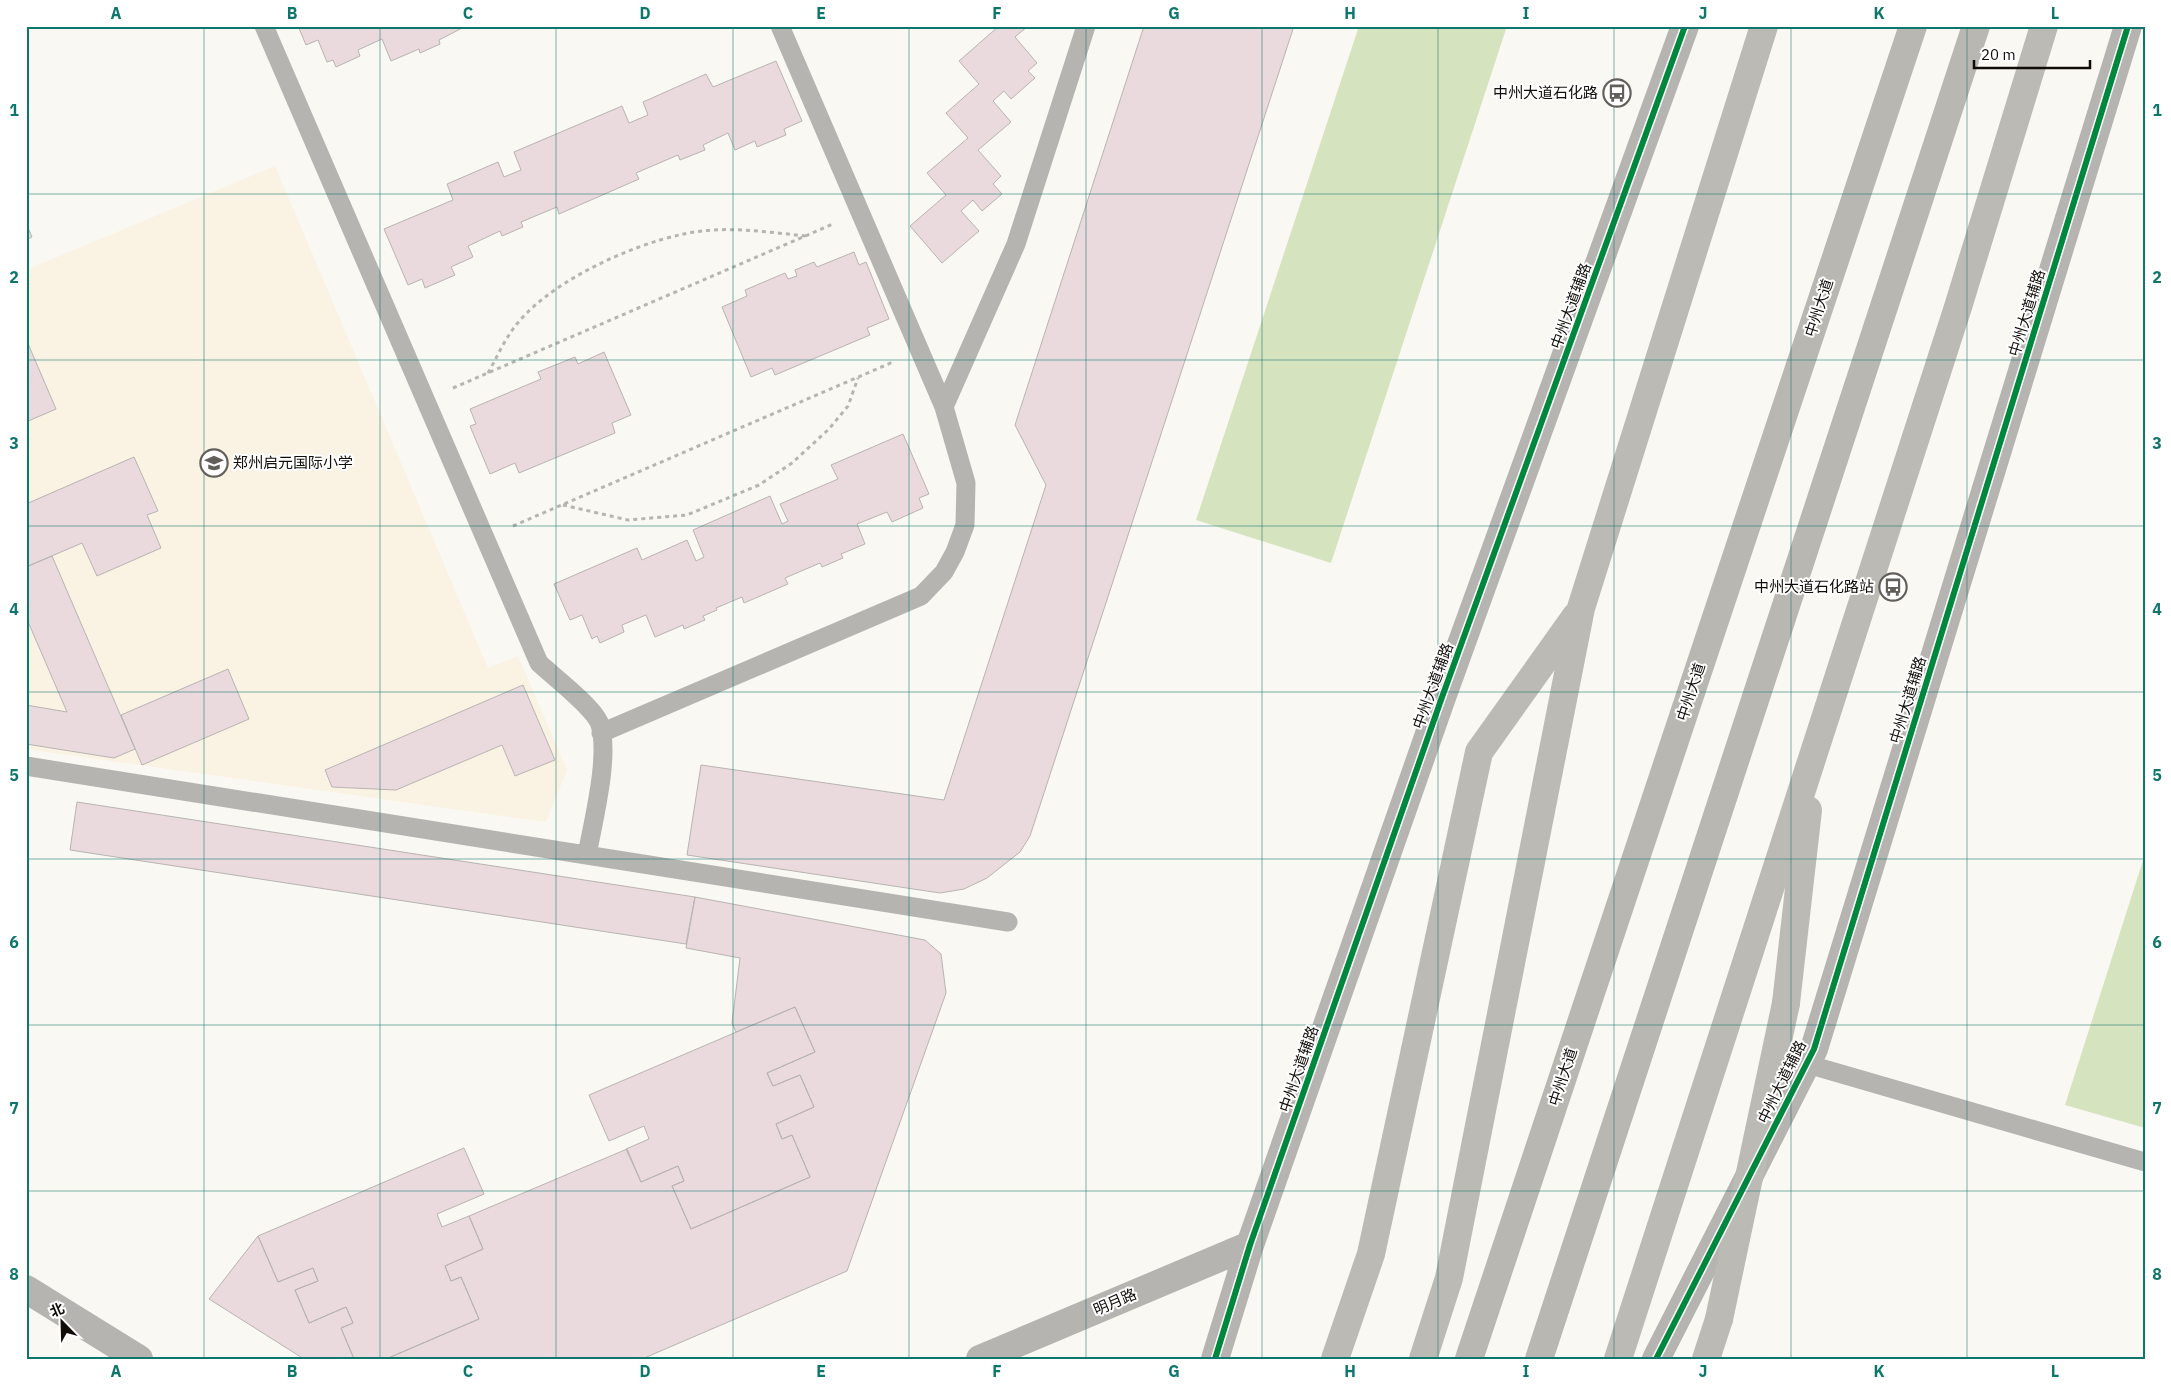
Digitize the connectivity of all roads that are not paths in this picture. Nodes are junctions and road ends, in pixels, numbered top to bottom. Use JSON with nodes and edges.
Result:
{"nodes":[{"id":1,"x":264,"y":26,"type":"edge"},
{"id":2,"x":780,"y":26,"type":"edge"},
{"id":3,"x":1086,"y":26,"type":"edge"},
{"id":4,"x":1685,"y":26,"type":"edge"},
{"id":5,"x":1764,"y":26,"type":"edge"},
{"id":6,"x":1913,"y":26,"type":"edge"},
{"id":7,"x":1976,"y":26,"type":"edge"},
{"id":8,"x":2044,"y":26,"type":"edge"},
{"id":9,"x":2128,"y":26,"type":"edge"},
{"id":10,"x":944,"y":407,"type":"junction"},
{"id":11,"x":1582,"y":608,"type":"junction"},
{"id":12,"x":601,"y":734,"type":"junction"},
{"id":13,"x":1816,"y":748,"type":"junction"},
{"id":14,"x":26,"y":766,"type":"edge"},
{"id":15,"x":587,"y":855,"type":"junction"},
{"id":16,"x":1008,"y":922,"type":"dead end"},
{"id":17,"x":1807,"y":1064,"type":"junction"},
{"id":18,"x":2145,"y":1162,"type":"edge"},
{"id":19,"x":1250,"y":1245,"type":"junction"},
{"id":20,"x":26,"y":1289,"type":"edge"},
{"id":21,"x":139,"y":1359,"type":"edge"},
{"id":22,"x":980,"y":1359,"type":"edge"},
{"id":23,"x":1215,"y":1359,"type":"edge"},
{"id":24,"x":1335,"y":1359,"type":"edge"},
{"id":25,"x":1423,"y":1359,"type":"edge"},
{"id":26,"x":1469,"y":1359,"type":"edge"},
{"id":27,"x":1539,"y":1359,"type":"edge"},
{"id":28,"x":1618,"y":1359,"type":"edge"},
{"id":29,"x":1656,"y":1359,"type":"edge"},
{"id":30,"x":1706,"y":1359,"type":"edge"}],
"edges":[{"from":1,"to":12,"type":"lane"},
{"from":2,"to":10,"type":"lane"},
{"from":3,"to":10,"type":"lane"},
{"from":4,"to":19,"type":"street","name":"中州大道辅路"},
{"from":5,"to":11,"type":"highway"},
{"from":6,"to":26,"type":"main road","name":"中州大道"},
{"from":7,"to":27,"type":"main road"},
{"from":8,"to":13,"type":"highway"},
{"from":9,"to":17,"type":"street","name":"中州大道辅路"},
{"from":10,"to":12,"type":"lane"},
{"from":11,"to":24,"type":"highway"},
{"from":11,"to":25,"type":"highway"},
{"from":12,"to":15,"type":"lane"},
{"from":13,"to":28,"type":"highway"},
{"from":13,"to":30,"type":"highway","bridge":true},
{"from":14,"to":15,"type":"lane"},
{"from":15,"to":16,"type":"lane"},
{"from":17,"to":18,"type":"lane"},
{"from":17,"to":29,"type":"street","name":"中州大道辅路"},
{"from":19,"to":22,"type":"street","name":"明月路"},
{"from":19,"to":23,"type":"street","name":"中州大道辅路"},
{"from":20,"to":21,"type":"street"}]}
